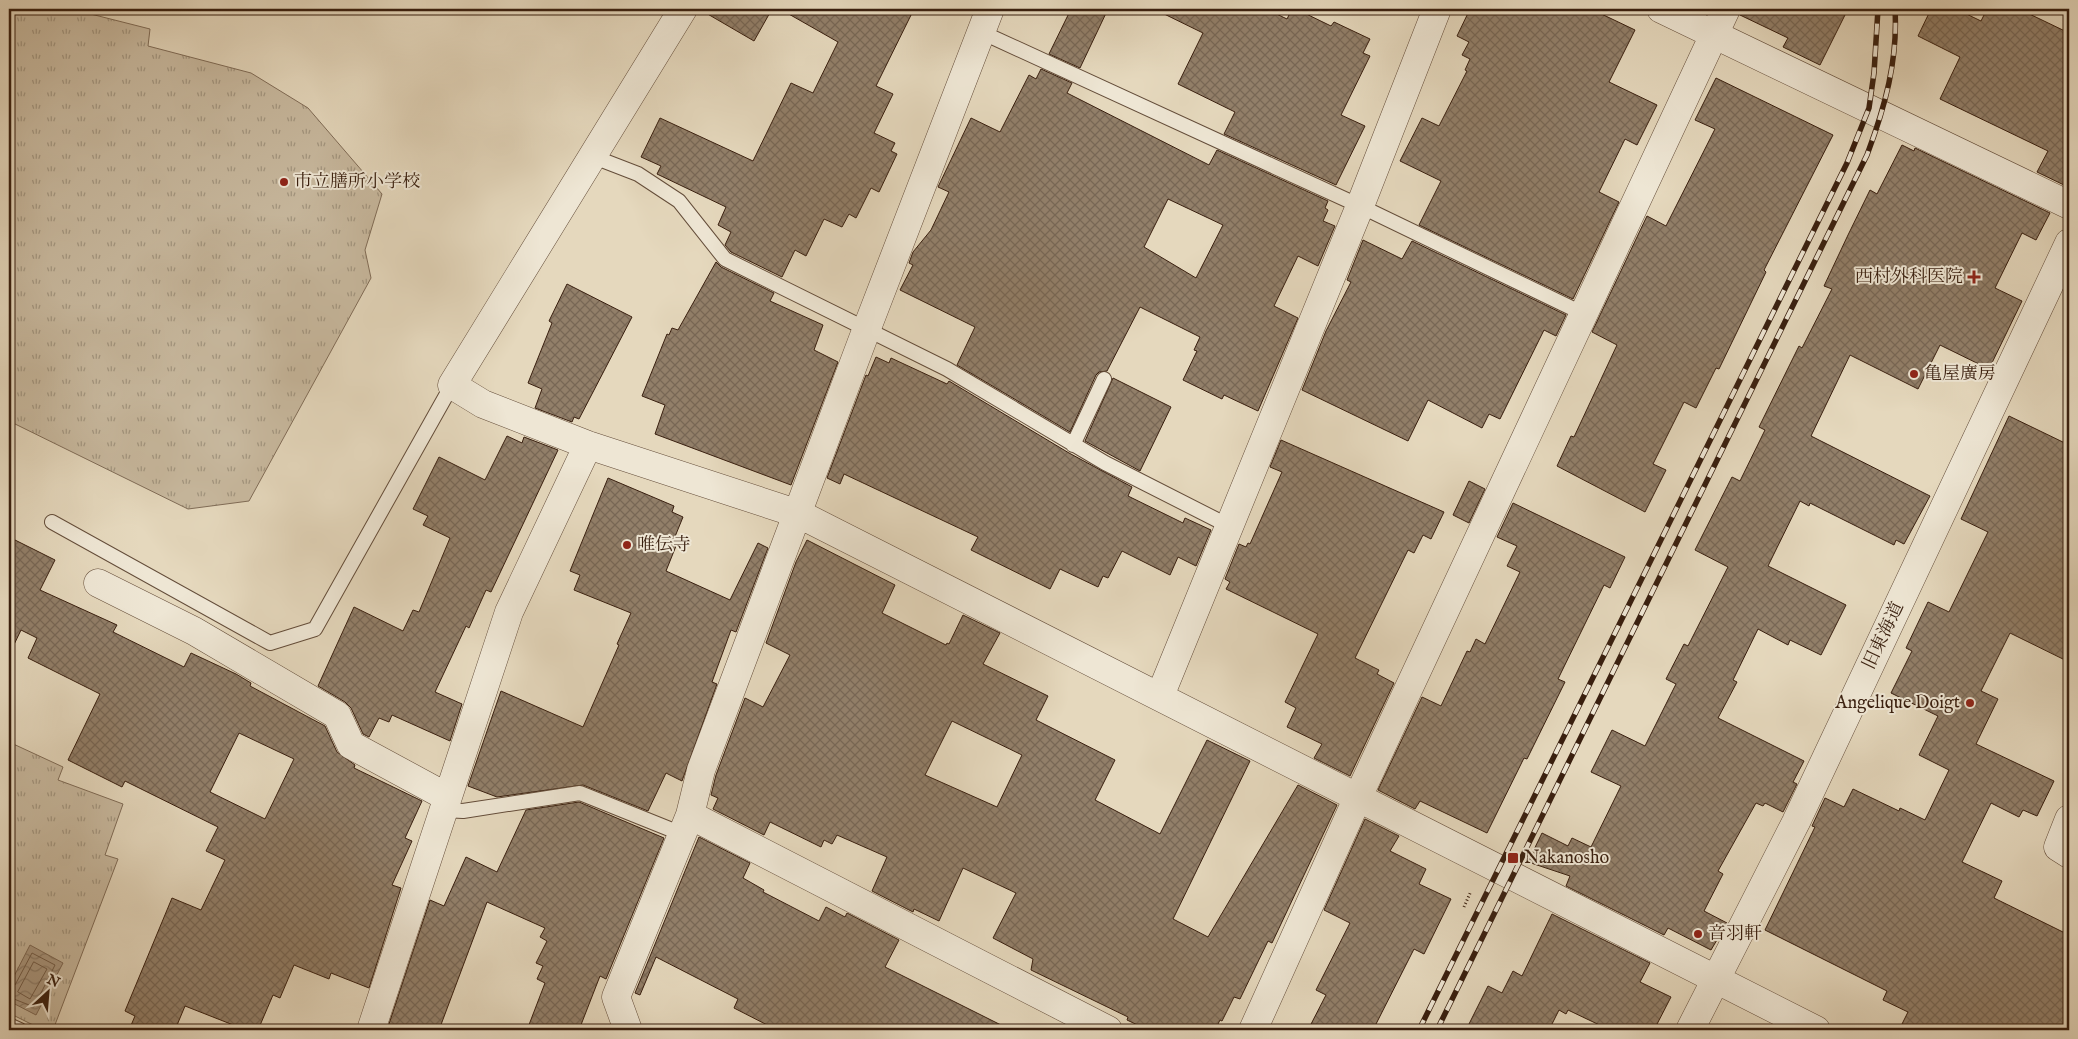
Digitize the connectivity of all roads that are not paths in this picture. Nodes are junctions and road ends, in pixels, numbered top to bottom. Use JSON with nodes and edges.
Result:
{"nodes":[{"id":1,"x":683,"y":9,"type":"edge"},
{"id":2,"x":1437,"y":9,"type":"edge"},
{"id":3,"x":1661,"y":9,"type":"edge"},
{"id":4,"x":1726,"y":9,"type":"edge"},
{"id":5,"x":986,"y":20,"type":"edge"},
{"id":6,"x":1714,"y":33,"type":"junction"},
{"id":7,"x":594,"y":157,"type":"junction"},
{"id":8,"x":2069,"y":205,"type":"edge"},
{"id":9,"x":1360,"y":206,"type":"junction"},
{"id":10,"x":2069,"y":244,"type":"edge"},
{"id":11,"x":1584,"y":314,"type":"junction"},
{"id":12,"x":867,"y":328,"type":"junction"},
{"id":13,"x":1104,"y":379,"type":"dead end"},
{"id":14,"x":452,"y":385,"type":"junction"},
{"id":15,"x":588,"y":445,"type":"junction"},
{"id":16,"x":1073,"y":445,"type":"junction"},
{"id":17,"x":798,"y":514,"type":"junction"},
{"id":18,"x":52,"y":522,"type":"dead end"},
{"id":19,"x":1229,"y":526,"type":"junction"},
{"id":20,"x":98,"y":583,"type":"dead end"},
{"id":21,"x":1160,"y":696,"type":"junction"},
{"id":22,"x":1358,"y":797,"type":"junction"},
{"id":23,"x":445,"y":803,"type":"junction"},
{"id":24,"x":2069,"y":819,"type":"edge"},
{"id":25,"x":686,"y":824,"type":"junction"},
{"id":26,"x":2069,"y":854,"type":"edge"},
{"id":27,"x":1716,"y":979,"type":"junction"},
{"id":28,"x":9,"y":1025,"type":"edge"},
{"id":29,"x":20,"y":1030,"type":"edge"},
{"id":30,"x":371,"y":1030,"type":"edge"},
{"id":31,"x":628,"y":1030,"type":"edge"},
{"id":32,"x":1108,"y":1030,"type":"edge"},
{"id":33,"x":1253,"y":1030,"type":"edge"},
{"id":34,"x":1690,"y":1030,"type":"edge"},
{"id":35,"x":1816,"y":1030,"type":"edge"}],
"edges":[{"from":1,"to":7,"type":"street"},
{"from":2,"to":9,"type":"street"},
{"from":3,"to":6,"type":"street"},
{"from":4,"to":6,"type":"street"},
{"from":5,"to":9,"type":"lane"},
{"from":5,"to":12,"type":"street"},
{"from":6,"to":8,"type":"street"},
{"from":6,"to":11,"type":"street"},
{"from":7,"to":12,"type":"lane"},
{"from":7,"to":14,"type":"street"},
{"from":9,"to":11,"type":"lane"},
{"from":9,"to":19,"type":"street"},
{"from":10,"to":27,"type":"street","name":"旧東海道"},
{"from":11,"to":22,"type":"street"},
{"from":12,"to":16,"type":"lane"},
{"from":12,"to":17,"type":"street"},
{"from":13,"to":16,"type":"lane"},
{"from":14,"to":15,"type":"street"},
{"from":14,"to":18,"type":"lane"},
{"from":15,"to":17,"type":"street"},
{"from":15,"to":23,"type":"street"},
{"from":16,"to":19,"type":"lane"},
{"from":17,"to":21,"type":"street"},
{"from":17,"to":25,"type":"street"},
{"from":19,"to":21,"type":"street"},
{"from":20,"to":23,"type":"street"},
{"from":21,"to":22,"type":"street"},
{"from":22,"to":27,"type":"street"},
{"from":22,"to":33,"type":"street"},
{"from":23,"to":25,"type":"lane"},
{"from":23,"to":30,"type":"street"},
{"from":24,"to":26,"type":"street"},
{"from":25,"to":31,"type":"street"},
{"from":25,"to":32,"type":"street"},
{"from":27,"to":34,"type":"street","name":"旧東海道"},
{"from":27,"to":35,"type":"street"},
{"from":28,"to":29,"type":"lane"}]}
